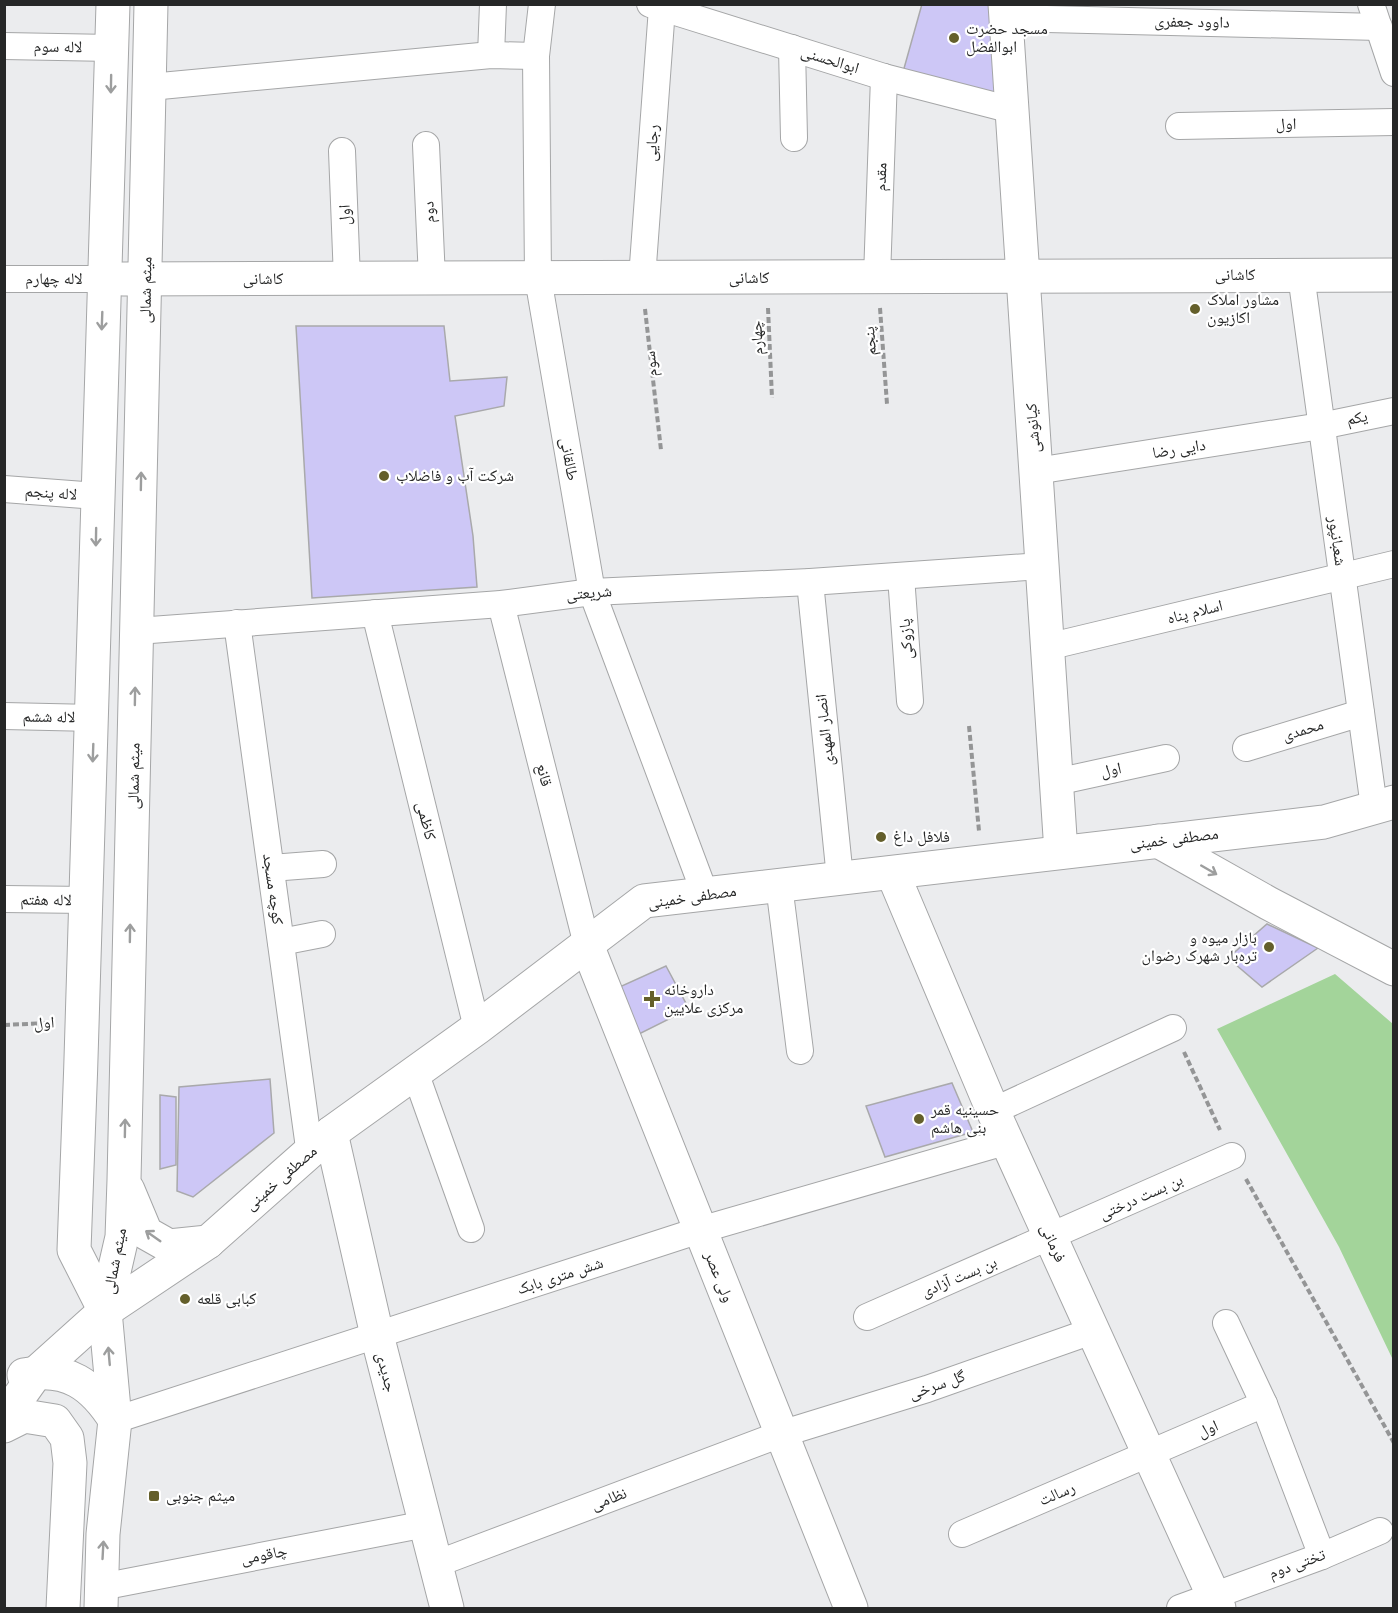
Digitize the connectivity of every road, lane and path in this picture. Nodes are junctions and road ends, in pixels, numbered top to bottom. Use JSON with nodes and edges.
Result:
{"nodes":[{"id":1,"x":113,"y":4,"type":"edge"},
{"id":2,"x":151,"y":4,"type":"edge"},
{"id":3,"x":493,"y":4,"type":"edge"},
{"id":4,"x":542,"y":4,"type":"edge"},
{"id":5,"x":656,"y":6,"type":"edge"},
{"id":6,"x":1006,"y":11,"type":"edge"},
{"id":7,"x":1375,"y":16,"type":"edge"},
{"id":8,"x":4,"y":46,"type":"edge"},
{"id":9,"x":112,"y":48,"type":"junction"},
{"id":10,"x":792,"y":48,"type":"junction"},
{"id":11,"x":491,"y":55,"type":"junction"},
{"id":12,"x":536,"y":56,"type":"junction"},
{"id":13,"x":1394,"y":73,"type":"edge"},
{"id":14,"x":884,"y":77,"type":"junction"},
{"id":15,"x":150,"y":87,"type":"junction"},
{"id":16,"x":1012,"y":110,"type":"junction"},
{"id":17,"x":1394,"y":122,"type":"edge"},
{"id":18,"x":1179,"y":126,"type":"dead end"},
{"id":19,"x":794,"y":138,"type":"dead end"},
{"id":20,"x":426,"y":145,"type":"dead end"},
{"id":21,"x":342,"y":151,"type":"dead end"},
{"id":22,"x":1023,"y":275,"type":"junction"},
{"id":23,"x":1301,"y":275,"type":"junction"},
{"id":24,"x":1394,"y":275,"type":"edge"},
{"id":25,"x":877,"y":277,"type":"junction"},
{"id":26,"x":538,"y":278,"type":"junction"},
{"id":27,"x":642,"y":278,"type":"junction"},
{"id":28,"x":766,"y":278,"type":"junction"},
{"id":29,"x":4,"y":279,"type":"edge"},
{"id":30,"x":104,"y":279,"type":"junction"},
{"id":31,"x":146,"y":279,"type":"junction"},
{"id":32,"x":347,"y":279,"type":"junction"},
{"id":33,"x":432,"y":279,"type":"junction"},
{"id":34,"x":772,"y":398,"type":"dead end"},
{"id":35,"x":887,"y":404,"type":"dead end"},
{"id":36,"x":1394,"y":411,"type":"edge"},
{"id":37,"x":1321,"y":426,"type":"junction"},
{"id":38,"x":661,"y":450,"type":"dead end"},
{"id":39,"x":1036,"y":471,"type":"junction"},
{"id":40,"x":4,"y":489,"type":"edge"},
{"id":41,"x":97,"y":496,"type":"junction"},
{"id":42,"x":1394,"y":564,"type":"edge"},
{"id":43,"x":1042,"y":566,"type":"junction"},
{"id":44,"x":901,"y":576,"type":"junction"},
{"id":45,"x":1342,"y":576,"type":"junction"},
{"id":46,"x":810,"y":582,"type":"junction"},
{"id":47,"x":592,"y":591,"type":"junction"},
{"id":48,"x":501,"y":604,"type":"junction"},
{"id":49,"x":375,"y":613,"type":"junction"},
{"id":50,"x":237,"y":623,"type":"junction"},
{"id":51,"x":137,"y":631,"type":"junction"},
{"id":52,"x":1047,"y":647,"type":"junction"},
{"id":53,"x":910,"y":702,"type":"dead end"},
{"id":54,"x":1361,"y":713,"type":"junction"},
{"id":55,"x":4,"y":716,"type":"edge"},
{"id":56,"x":94,"y":718,"type":"junction"},
{"id":57,"x":969,"y":726,"type":"dead end"},
{"id":58,"x":1246,"y":748,"type":"dead end"},
{"id":59,"x":1166,"y":758,"type":"dead end"},
{"id":60,"x":1056,"y":782,"type":"junction"},
{"id":61,"x":1384,"y":804,"type":"edge"},
{"id":62,"x":1158,"y":841,"type":"junction"},
{"id":63,"x":1061,"y":852,"type":"junction"},
{"id":64,"x":982,"y":861,"type":"junction"},
{"id":65,"x":323,"y":864,"type":"dead end"},
{"id":66,"x":270,"y":868,"type":"junction"},
{"id":67,"x":893,"y":874,"type":"junction"},
{"id":68,"x":840,"y":878,"type":"junction"},
{"id":69,"x":779,"y":885,"type":"junction"},
{"id":70,"x":705,"y":894,"type":"junction"},
{"id":71,"x":4,"y":899,"type":"edge"},
{"id":72,"x":87,"y":900,"type":"junction"},
{"id":73,"x":322,"y":934,"type":"dead end"},
{"id":74,"x":280,"y":942,"type":"junction"},
{"id":75,"x":587,"y":945,"type":"junction"},
{"id":76,"x":1394,"y":969,"type":"edge"},
{"id":77,"x":83,"y":1020,"type":"junction"},
{"id":78,"x":4,"y":1025,"type":"edge"},
{"id":79,"x":477,"y":1028,"type":"junction"},
{"id":80,"x":1173,"y":1028,"type":"joint"},
{"id":81,"x":800,"y":1051,"type":"dead end"},
{"id":82,"x":415,"y":1072,"type":"junction"},
{"id":83,"x":993,"y":1111,"type":"junction"},
{"id":84,"x":1008,"y":1142,"type":"junction"},
{"id":85,"x":320,"y":1144,"type":"junction"},
{"id":86,"x":1232,"y":1156,"type":"junction"},
{"id":87,"x":124,"y":1180,"type":"junction"},
{"id":88,"x":471,"y":1229,"type":"dead end"},
{"id":89,"x":700,"y":1230,"type":"junction"},
{"id":90,"x":1050,"y":1238,"type":"junction"},
{"id":91,"x":208,"y":1242,"type":"junction"},
{"id":92,"x":105,"y":1311,"type":"junction"},
{"id":93,"x":867,"y":1317,"type":"dead end"},
{"id":94,"x":1226,"y":1323,"type":"dead end"},
{"id":95,"x":1092,"y":1331,"type":"junction"},
{"id":96,"x":377,"y":1335,"type":"junction"},
{"id":97,"x":36,"y":1373,"type":"junction"},
{"id":98,"x":4,"y":1379,"type":"edge"},
{"id":99,"x":1264,"y":1404,"type":"junction"},
{"id":100,"x":4,"y":1418,"type":"edge"},
{"id":101,"x":115,"y":1420,"type":"junction"},
{"id":102,"x":4,"y":1426,"type":"edge"},
{"id":103,"x":781,"y":1434,"type":"junction"},
{"id":104,"x":1394,"y":1443,"type":"edge"},
{"id":105,"x":1151,"y":1454,"type":"junction"},
{"id":106,"x":426,"y":1524,"type":"junction"},
{"id":107,"x":1380,"y":1531,"type":"dead end"},
{"id":108,"x":962,"y":1534,"type":"dead end"},
{"id":109,"x":1322,"y":1556,"type":"junction"},
{"id":110,"x":436,"y":1564,"type":"junction"},
{"id":111,"x":101,"y":1598,"type":"edge"},
{"id":112,"x":1216,"y":1602,"type":"edge"},
{"id":113,"x":63,"y":1608,"type":"edge"},
{"id":114,"x":447,"y":1608,"type":"edge"},
{"id":115,"x":851,"y":1608,"type":"edge"},
{"id":116,"x":1180,"y":1608,"type":"edge"}],
"edges":[{"from":1,"to":9,"type":"main road","name":"میثم شمالی"},
{"from":2,"to":15,"type":"main road","name":"میثم شمالی"},
{"from":3,"to":11,"type":"street"},
{"from":4,"to":12,"type":"street","name":"طالقانی"},
{"from":5,"to":10,"type":"street","name":"ابوالحسنی"},
{"from":5,"to":27,"type":"street","name":"رجایی"},
{"from":6,"to":7,"type":"street","name":"داوود جعفری"},
{"from":6,"to":16,"type":"main road","name":"کیانوشی"},
{"from":7,"to":13,"type":"street"},
{"from":8,"to":9,"type":"street","name":"لاله سوم"},
{"from":9,"to":30,"type":"main road","name":"میثم شمالی","one_way":true},
{"from":10,"to":14,"type":"street","name":"ابوالحسنی"},
{"from":10,"to":19,"type":"street"},
{"from":11,"to":12,"type":"street"},
{"from":11,"to":15,"type":"street"},
{"from":12,"to":26,"type":"street","name":"طالقانی"},
{"from":14,"to":16,"type":"street","name":"ابوالحسنی"},
{"from":14,"to":25,"type":"street","name":"مقدم"},
{"from":15,"to":31,"type":"main road","name":"میثم شمالی"},
{"from":16,"to":22,"type":"main road","name":"کیانوشی"},
{"from":17,"to":18,"type":"street","name":"اول"},
{"from":20,"to":33,"type":"street","name":"دوم"},
{"from":21,"to":32,"type":"street","name":"اول"},
{"from":22,"to":23,"type":"main road","name":"کاشانی"},
{"from":22,"to":25,"type":"main road","name":"کاشانی"},
{"from":22,"to":39,"type":"main road","name":"کیانوشی"},
{"from":23,"to":24,"type":"main road","name":"کاشانی"},
{"from":23,"to":37,"type":"street","name":"شعبانپور"},
{"from":25,"to":28,"type":"main road","name":"کاشانی"},
{"from":25,"to":35,"type":"path","name":"پنجم"},
{"from":26,"to":27,"type":"main road","name":"کاشانی"},
{"from":26,"to":33,"type":"main road","name":"کاشانی"},
{"from":26,"to":47,"type":"street","name":"طالقانی"},
{"from":27,"to":28,"type":"main road","name":"کاشانی"},
{"from":27,"to":38,"type":"path","name":"سوم"},
{"from":28,"to":34,"type":"path","name":"چهارم"},
{"from":29,"to":30,"type":"street","name":"لاله چهارم"},
{"from":30,"to":31,"type":"main road","name":"کاشانی"},
{"from":30,"to":41,"type":"main road","name":"میثم شمالی","one_way":true},
{"from":31,"to":32,"type":"main road","name":"کاشانی"},
{"from":51,"to":31,"type":"main road","name":"میثم شمالی","one_way":true},
{"from":32,"to":33,"type":"main road","name":"کاشانی"},
{"from":36,"to":37,"type":"street","name":"یکم"},
{"from":37,"to":39,"type":"street","name":"دایی رضا"},
{"from":37,"to":45,"type":"street","name":"شعبانپور"},
{"from":39,"to":43,"type":"main road","name":"کیانوشی"},
{"from":40,"to":41,"type":"street","name":"لاله پنجم"},
{"from":41,"to":56,"type":"main road","name":"میثم شمالی","one_way":true},
{"from":42,"to":45,"type":"street","name":"اسلام پناه"},
{"from":43,"to":44,"type":"street","name":"شریعتی"},
{"from":43,"to":52,"type":"main road","name":"کیانوشی"},
{"from":44,"to":46,"type":"street","name":"شریعتی"},
{"from":44,"to":53,"type":"street","name":"پازوکی"},
{"from":45,"to":52,"type":"street","name":"اسلام پناه"},
{"from":45,"to":54,"type":"street","name":"شعبانپور"},
{"from":46,"to":47,"type":"street","name":"شریعتی"},
{"from":46,"to":68,"type":"street","name":"انصار المهدی"},
{"from":47,"to":48,"type":"street","name":"شریعتی"},
{"from":47,"to":70,"type":"street","name":"طالقانی"},
{"from":48,"to":49,"type":"street","name":"شریعتی"},
{"from":48,"to":75,"type":"street","name":"قانع"},
{"from":49,"to":50,"type":"street","name":"شریعتی"},
{"from":49,"to":79,"type":"street","name":"کاظمی"},
{"from":50,"to":51,"type":"street","name":"شریعتی"},
{"from":50,"to":66,"type":"street","name":"کوچه مسجد"},
{"from":87,"to":51,"type":"main road","name":"میثم شمالی","one_way":true},
{"from":52,"to":60,"type":"main road","name":"کیانوشی"},
{"from":54,"to":58,"type":"street","name":"محمدی"},
{"from":54,"to":61,"type":"street","name":"شعبانپور"},
{"from":55,"to":56,"type":"street","name":"لاله ششم"},
{"from":56,"to":72,"type":"main road","name":"میثم شمالی","one_way":true},
{"from":57,"to":64,"type":"path"},
{"from":59,"to":60,"type":"street","name":"اول"},
{"from":60,"to":63,"type":"main road","name":"کیانوشی"},
{"from":61,"to":62,"type":"main road","name":"مصطفی خمینی"},
{"from":62,"to":63,"type":"main road","name":"مصطفی خمینی"},
{"from":62,"to":76,"type":"main road","one_way":true},
{"from":63,"to":64,"type":"main road","name":"مصطفی خمینی"},
{"from":64,"to":67,"type":"main road","name":"مصطفی خمینی"},
{"from":65,"to":66,"type":"street"},
{"from":66,"to":74,"type":"street","name":"کوچه مسجد"},
{"from":67,"to":68,"type":"main road","name":"مصطفی خمینی"},
{"from":67,"to":83,"type":"main road","name":"فرمانی"},
{"from":68,"to":69,"type":"main road","name":"مصطفی خمینی"},
{"from":69,"to":70,"type":"main road","name":"مصطفی خمینی"},
{"from":69,"to":81,"type":"street"},
{"from":70,"to":75,"type":"main road","name":"مصطفی خمینی"},
{"from":71,"to":72,"type":"street","name":"لاله هفتم"},
{"from":72,"to":77,"type":"main road","name":"میثم شمالی"},
{"from":73,"to":74,"type":"street"},
{"from":74,"to":85,"type":"street","name":"کوچه مسجد"},
{"from":75,"to":79,"type":"main road","name":"مصطفی خمینی"},
{"from":75,"to":89,"type":"main road","name":"ولی عصر"},
{"from":77,"to":78,"type":"path","name":"اول"},
{"from":77,"to":92,"type":"main road","name":"میثم شمالی"},
{"from":79,"to":82,"type":"main road","name":"مصطفی خمینی"},
{"from":80,"to":83,"type":"street"},
{"from":80,"to":86,"type":"path"},
{"from":82,"to":85,"type":"main road","name":"مصطفی خمینی"},
{"from":82,"to":88,"type":"street"},
{"from":83,"to":84,"type":"main road","name":"فرمانی"},
{"from":84,"to":89,"type":"street","name":"شش متری بابک"},
{"from":84,"to":90,"type":"main road","name":"فرمانی"},
{"from":85,"to":91,"type":"main road","name":"مصطفی خمینی"},
{"from":85,"to":96,"type":"main road","name":"جدیدی"},
{"from":86,"to":90,"type":"street","name":"بن بست درختی"},
{"from":86,"to":104,"type":"path"},
{"from":91,"to":87,"type":"main road","one_way":true},
{"from":87,"to":92,"type":"main road","name":"میثم شمالی"},
{"from":89,"to":96,"type":"street","name":"شش متری بابک"},
{"from":89,"to":103,"type":"main road","name":"ولی عصر"},
{"from":90,"to":93,"type":"street","name":"بن بست آزادی"},
{"from":90,"to":95,"type":"main road","name":"فرمانی"},
{"from":91,"to":92,"type":"main road","name":"مصطفی خمینی"},
{"from":92,"to":97,"type":"main road","name":"مصطفی خمینی"},
{"from":101,"to":92,"type":"main road","one_way":true},
{"from":94,"to":99,"type":"street"},
{"from":95,"to":103,"type":"street","name":"گل سرخی"},
{"from":95,"to":105,"type":"main road","name":"فرمانی"},
{"from":96,"to":101,"type":"street","name":"شش متری بابک"},
{"from":96,"to":106,"type":"main road","name":"جدیدی"},
{"from":97,"to":98,"type":"main road"},
{"from":97,"to":100,"type":"main road","name":"مصطفی خمینی"},
{"from":97,"to":101,"type":"main road"},
{"from":99,"to":105,"type":"street","name":"اول"},
{"from":99,"to":109,"type":"street"},
{"from":111,"to":101,"type":"main road","one_way":true},
{"from":102,"to":113,"type":"main road"},
{"from":103,"to":110,"type":"street","name":"نظامی"},
{"from":103,"to":115,"type":"main road","name":"ولی عصر"},
{"from":105,"to":108,"type":"street","name":"رسالت"},
{"from":105,"to":112,"type":"main road","name":"فرمانی"},
{"from":106,"to":110,"type":"main road","name":"جدیدی"},
{"from":106,"to":111,"type":"street","name":"چاقومی"},
{"from":107,"to":109,"type":"street","name":"تختی دوم"},
{"from":109,"to":112,"type":"street","name":"تختی دوم"},
{"from":110,"to":114,"type":"main road","name":"جدیدی"},
{"from":112,"to":116,"type":"street","name":"تختی دوم"}]}
